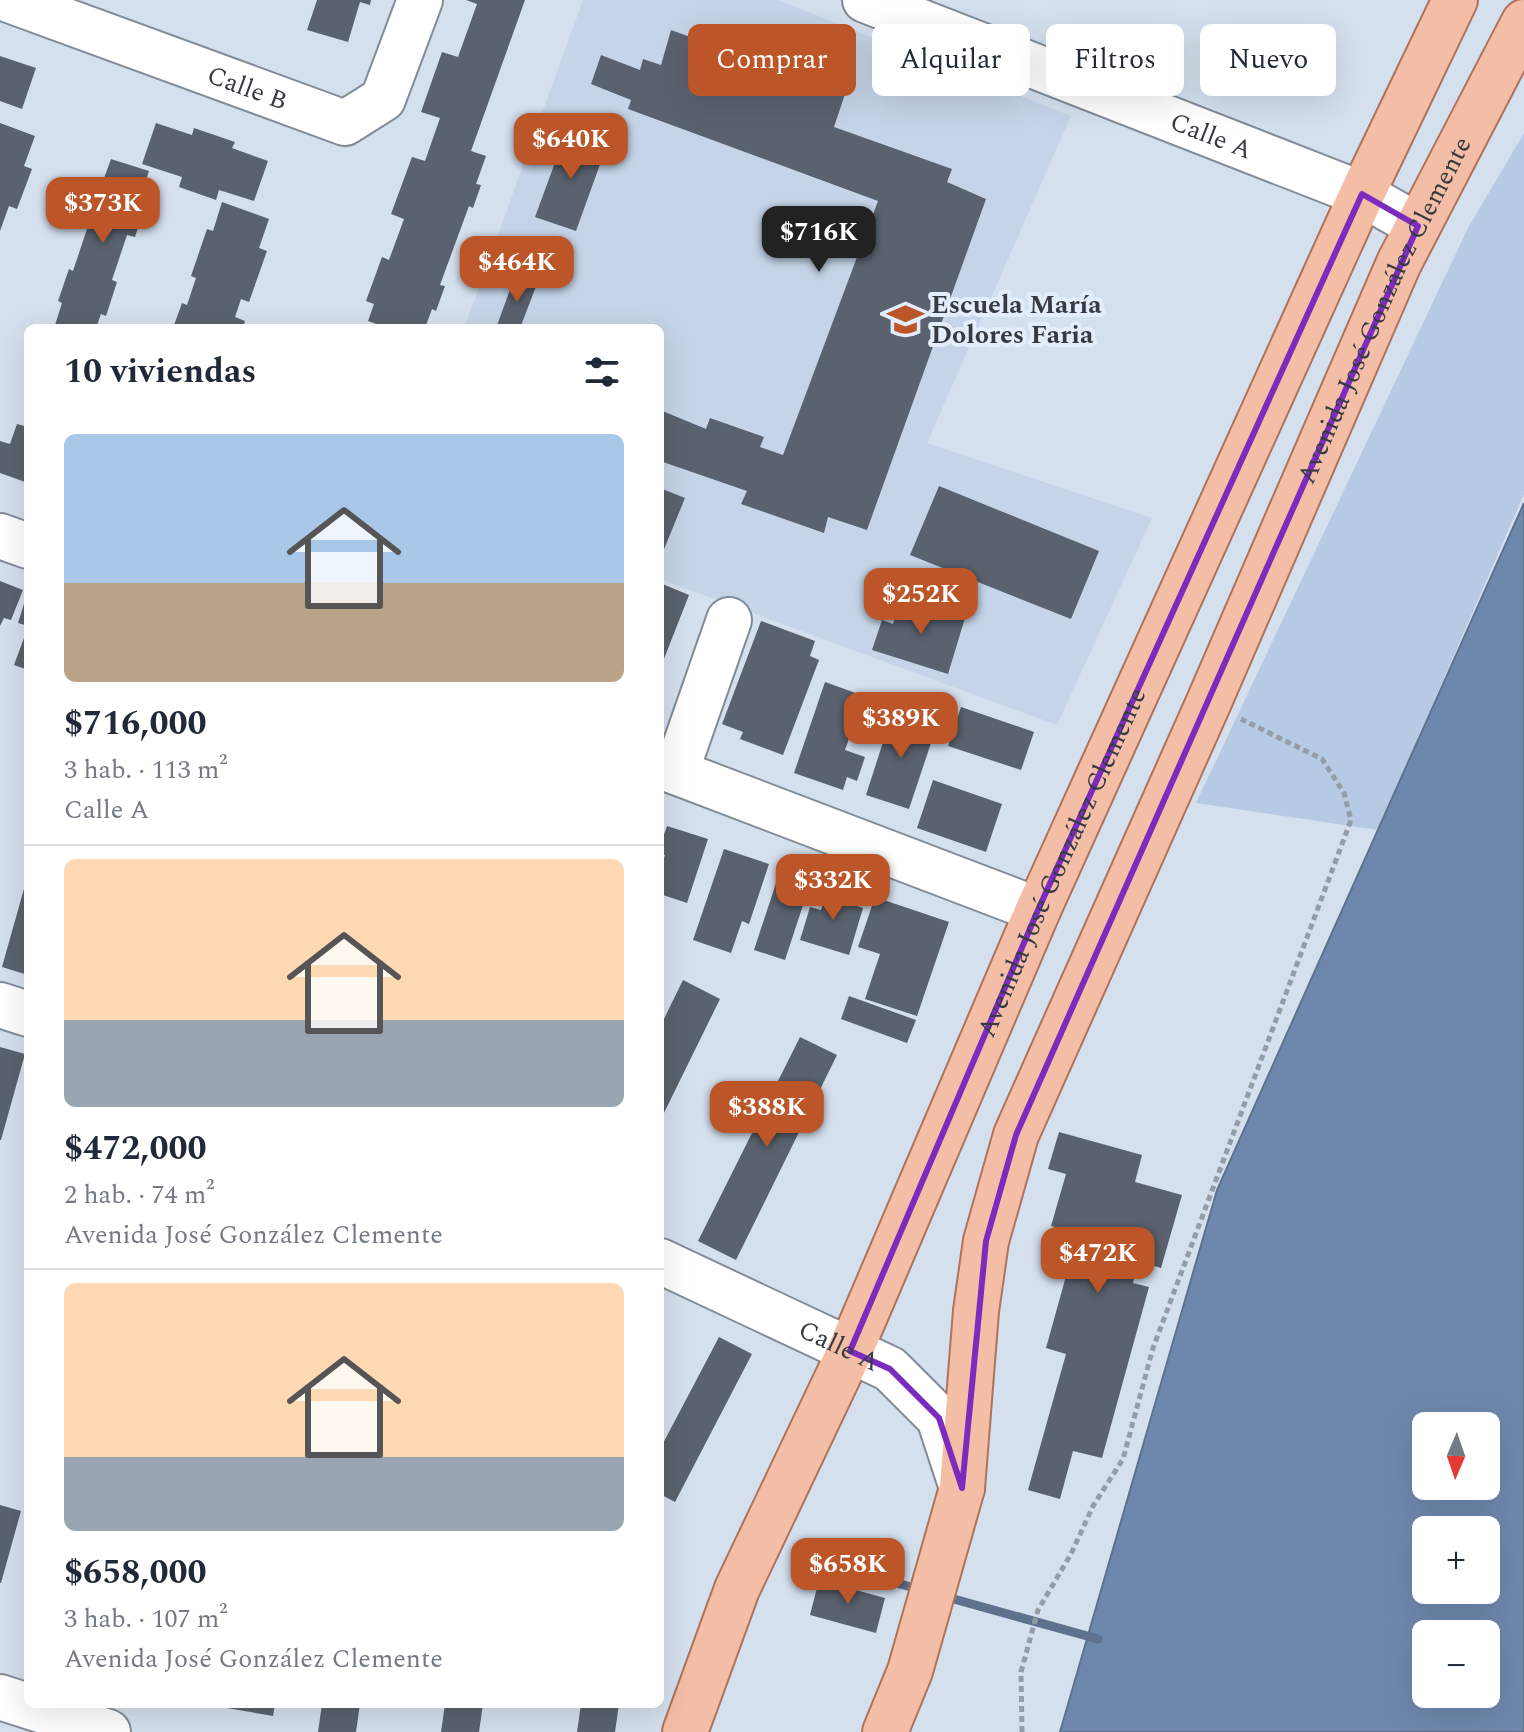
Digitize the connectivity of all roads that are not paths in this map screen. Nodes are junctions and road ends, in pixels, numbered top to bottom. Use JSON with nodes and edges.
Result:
{"nodes":[{"id":1,"x":9,"y":0,"type":"edge"},
{"id":2,"x":420,"y":0,"type":"edge"},
{"id":3,"x":865,"y":0,"type":"edge"},
{"id":4,"x":1455,"y":0,"type":"edge"},
{"id":5,"x":1524,"y":22,"type":"edge"},
{"id":6,"x":1362,"y":194,"type":"junction"},
{"id":7,"x":1418,"y":226,"type":"junction"},
{"id":8,"x":0,"y":536,"type":"edge"},
{"id":9,"x":24,"y":545,"type":"edge"},
{"id":10,"x":729,"y":620,"type":"dead end"},
{"id":11,"x":668,"y":769,"type":"edge"},
{"id":12,"x":1038,"y":910,"type":"junction"},
{"id":13,"x":0,"y":1005,"type":"edge"},
{"id":14,"x":24,"y":1013,"type":"edge"},
{"id":15,"x":664,"y":1263,"type":"edge"},
{"id":16,"x":850,"y":1351,"type":"junction"},
{"id":17,"x":962,"y":1488,"type":"junction"},
{"id":18,"x":0,"y":1697,"type":"edge"},
{"id":19,"x":24,"y":1705,"type":"edge"},
{"id":20,"x":34,"y":1708,"type":"edge"},
{"id":21,"x":108,"y":1732,"type":"edge"},
{"id":22,"x":685,"y":1732,"type":"edge"},
{"id":23,"x":885,"y":1732,"type":"edge"}],
"edges":[{"from":1,"to":2,"type":"street","name":"Calle B"},
{"from":3,"to":6,"type":"street","name":"Calle A"},
{"from":4,"to":6,"type":"main road","name":"Avenida José González Clemente"},
{"from":5,"to":7,"type":"main road","name":"Avenida José González Clemente"},
{"from":6,"to":7,"type":"street","name":"Calle A"},
{"from":6,"to":12,"type":"main road","name":"Avenida José González Clemente"},
{"from":7,"to":17,"type":"main road","name":"Avenida José González Clemente"},
{"from":8,"to":9,"type":"street"},
{"from":10,"to":11,"type":"street"},
{"from":11,"to":12,"type":"street"},
{"from":12,"to":16,"type":"main road","name":"Avenida José González Clemente"},
{"from":13,"to":14,"type":"street"},
{"from":15,"to":16,"type":"street","name":"Calle A"},
{"from":16,"to":17,"type":"street","name":"Calle A"},
{"from":16,"to":22,"type":"main road","name":"Avenida José González Clemente"},
{"from":17,"to":23,"type":"main road","name":"Avenida José González Clemente"},
{"from":18,"to":19,"type":"street"},
{"from":20,"to":21,"type":"street"}]}
